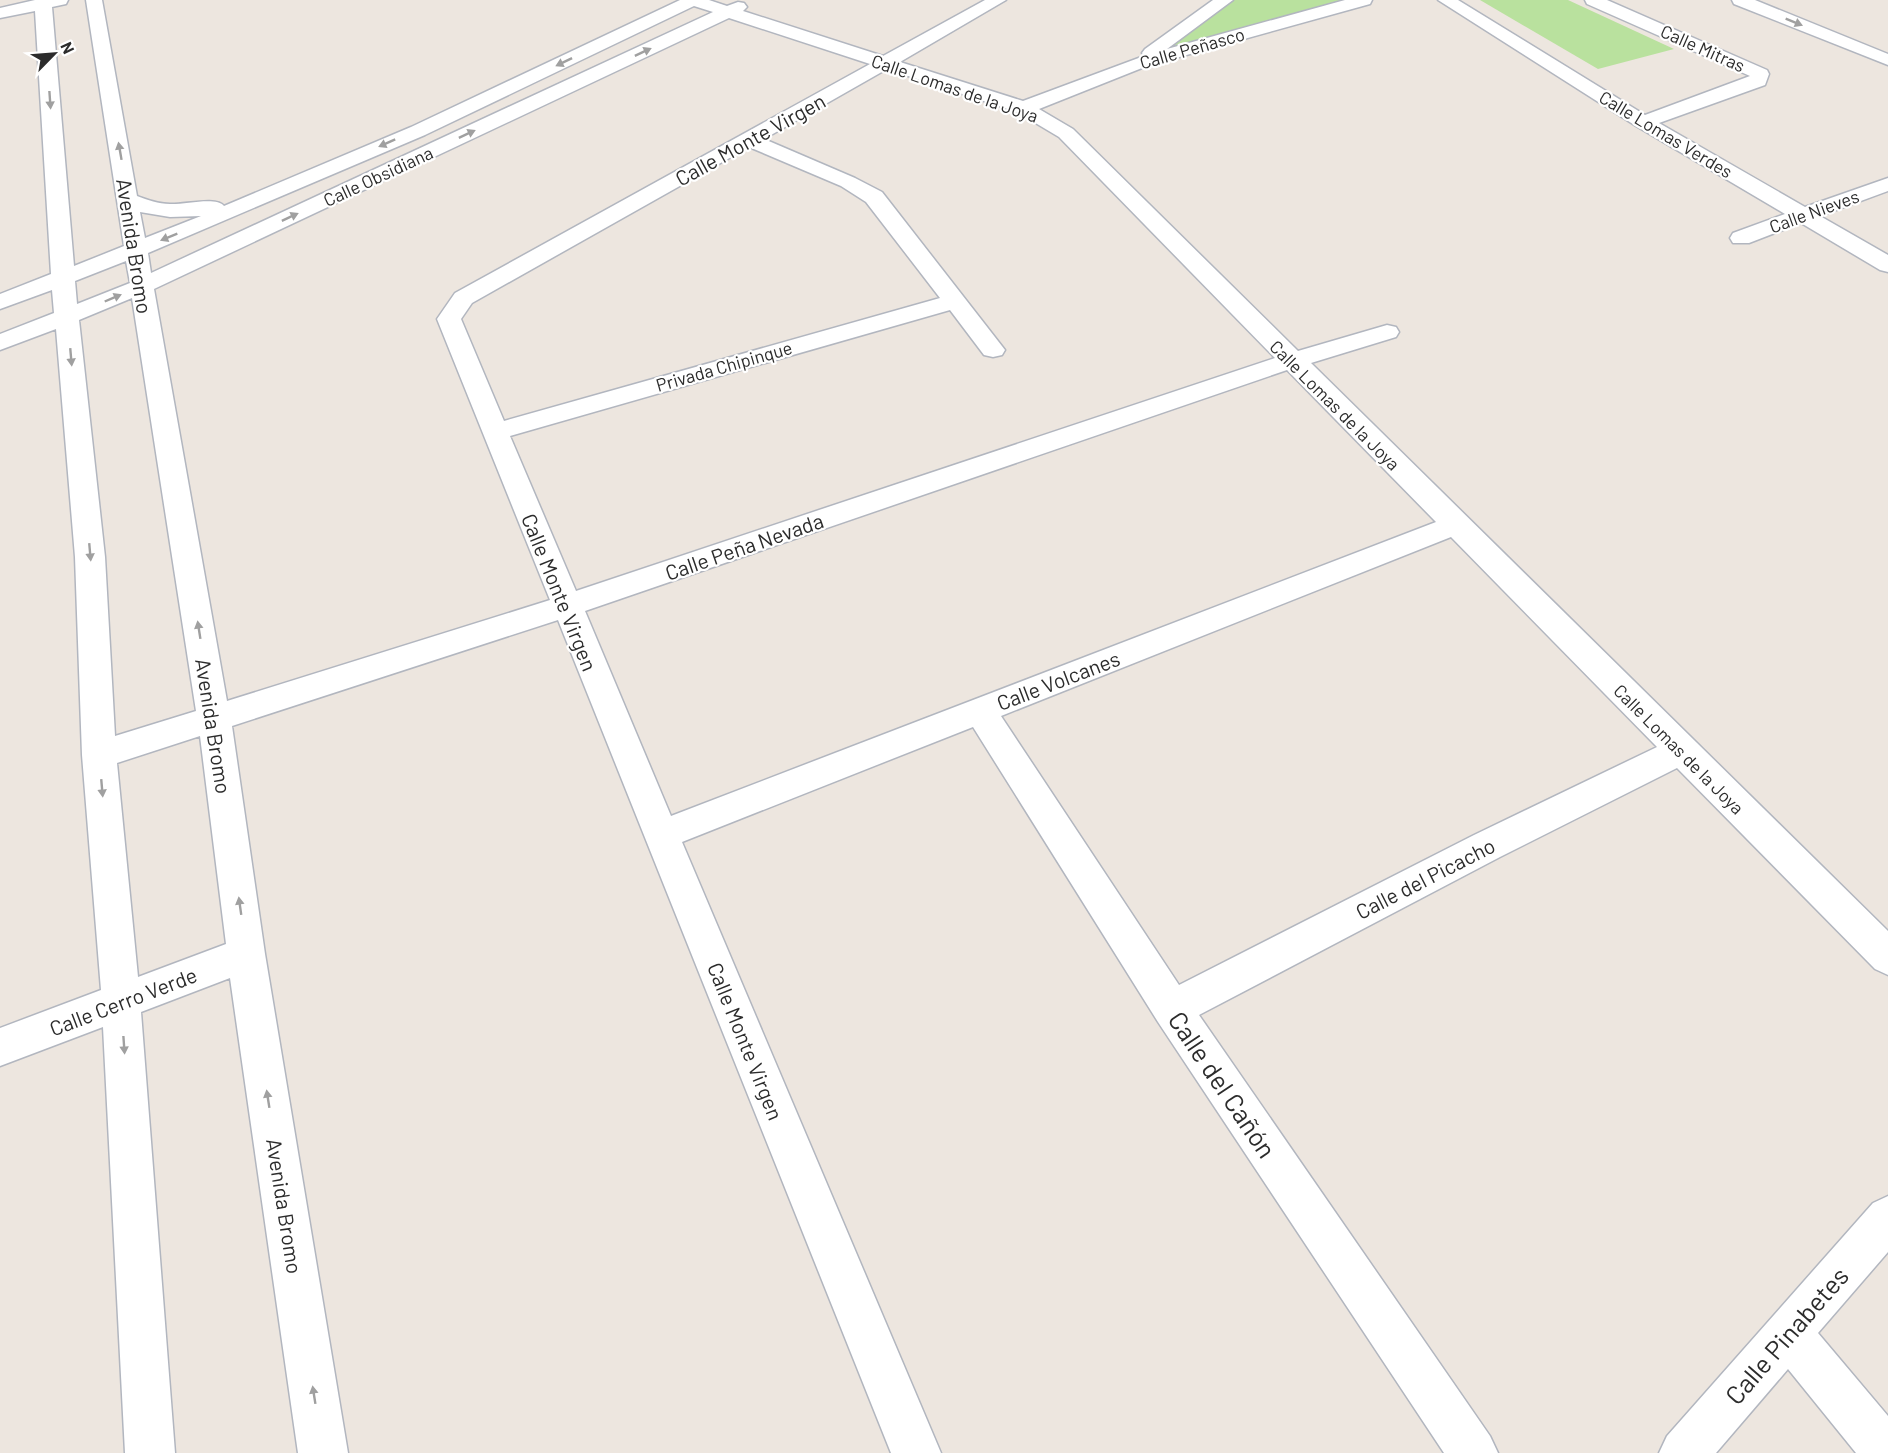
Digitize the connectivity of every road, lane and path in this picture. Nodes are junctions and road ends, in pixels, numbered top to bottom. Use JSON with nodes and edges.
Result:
{"nodes":[{"id":1,"x":94,"y":0,"type":"edge"},
{"id":2,"x":692,"y":0,"type":"edge"},
{"id":3,"x":753,"y":0,"type":"edge"},
{"id":4,"x":998,"y":0,"type":"edge"},
{"id":5,"x":1226,"y":0,"type":"edge"},
{"id":6,"x":1364,"y":0,"type":"edge"},
{"id":7,"x":1446,"y":0,"type":"edge"},
{"id":8,"x":1593,"y":0,"type":"edge"},
{"id":9,"x":1740,"y":0,"type":"edge"},
{"id":10,"x":1784,"y":0,"type":"edge"},
{"id":11,"x":49,"y":1,"type":"edge"},
{"id":12,"x":728,"y":12,"type":"junction"},
{"id":13,"x":0,"y":13,"type":"edge"},
{"id":14,"x":1878,"y":37,"type":"dead end"},
{"id":15,"x":1888,"y":60,"type":"edge"},
{"id":16,"x":1141,"y":62,"type":"junction"},
{"id":17,"x":885,"y":64,"type":"junction"},
{"id":18,"x":1024,"y":108,"type":"junction"},
{"id":19,"x":1642,"y":122,"type":"junction"},
{"id":20,"x":750,"y":140,"type":"junction"},
{"id":21,"x":1888,"y":184,"type":"edge"},
{"id":22,"x":274,"y":193,"type":"junction"},
{"id":23,"x":128,"y":200,"type":"junction"},
{"id":24,"x":1803,"y":215,"type":"junction"},
{"id":25,"x":1741,"y":238,"type":"dead end"},
{"id":26,"x":136,"y":250,"type":"junction"},
{"id":27,"x":1888,"y":265,"type":"edge"},
{"id":28,"x":63,"y":278,"type":"junction"},
{"id":29,"x":142,"y":286,"type":"junction"},
{"id":30,"x":955,"y":301,"type":"junction"},
{"id":31,"x":0,"y":302,"type":"edge"},
{"id":32,"x":68,"y":317,"type":"junction"},
{"id":33,"x":1387,"y":332,"type":"dead end"},
{"id":34,"x":0,"y":344,"type":"edge"},
{"id":35,"x":993,"y":350,"type":"dead end"},
{"id":36,"x":1290,"y":361,"type":"junction"},
{"id":37,"x":494,"y":432,"type":"junction"},
{"id":38,"x":1455,"y":525,"type":"junction"},
{"id":39,"x":566,"y":606,"type":"junction"},
{"id":40,"x":980,"y":711,"type":"junction"},
{"id":41,"x":214,"y":718,"type":"junction"},
{"id":42,"x":1681,"y":751,"type":"junction"},
{"id":43,"x":99,"y":755,"type":"junction"},
{"id":44,"x":661,"y":836,"type":"junction"},
{"id":45,"x":246,"y":954,"type":"junction"},
{"id":46,"x":1888,"y":957,"type":"edge"},
{"id":47,"x":121,"y":1002,"type":"junction"},
{"id":48,"x":1172,"y":1010,"type":"junction"},
{"id":49,"x":0,"y":1047,"type":"edge"},
{"id":50,"x":1888,"y":1218,"type":"edge"},
{"id":51,"x":1788,"y":1333,"type":"junction"},
{"id":52,"x":150,"y":1453,"type":"edge"},
{"id":53,"x":323,"y":1453,"type":"edge"},
{"id":54,"x":916,"y":1453,"type":"edge"},
{"id":55,"x":1473,"y":1453,"type":"edge"},
{"id":56,"x":1684,"y":1453,"type":"edge"},
{"id":57,"x":1887,"y":1453,"type":"edge"}],
"edges":[{"from":23,"to":1,"type":"street","name":"Avenida Bromo","one_way":true},
{"from":2,"to":12,"type":"street","name":"Calle Lomas de la Joya"},
{"from":2,"to":22,"type":"street","name":"Calle Obsidiana","one_way":true},
{"from":3,"to":12,"type":"street","name":"Calle Obsidiana"},
{"from":4,"to":17,"type":"street","name":"Calle Monte Virgen"},
{"from":5,"to":16,"type":"street"},
{"from":6,"to":16,"type":"street","name":"Calle Peñasco"},
{"from":7,"to":19,"type":"street","name":"Calle Lomas Verdes"},
{"from":8,"to":19,"type":"street","name":"Calle Mitras"},
{"from":9,"to":15,"type":"street","one_way":true},
{"from":10,"to":14,"type":"street"},
{"from":11,"to":13,"type":"street"},
{"from":11,"to":28,"type":"street","one_way":true},
{"from":12,"to":17,"type":"street","name":"Calle Lomas de la Joya"},
{"from":29,"to":12,"type":"street","name":"Calle Obsidiana","one_way":true},
{"from":16,"to":18,"type":"street","name":"Calle Peñasco"},
{"from":17,"to":18,"type":"street","name":"Calle Lomas de la Joya"},
{"from":17,"to":20,"type":"street","name":"Calle Monte Virgen"},
{"from":18,"to":36,"type":"street","name":"Calle Lomas de la Joya"},
{"from":19,"to":24,"type":"street","name":"Calle Lomas Verdes"},
{"from":20,"to":30,"type":"street"},
{"from":20,"to":37,"type":"street","name":"Calle Monte Virgen"},
{"from":21,"to":24,"type":"street","name":"Calle Nieves"},
{"from":22,"to":23,"type":"street"},
{"from":22,"to":26,"type":"street","name":"Calle Obsidiana","one_way":true},
{"from":23,"to":26,"type":"street","name":"Avenida Bromo"},
{"from":24,"to":25,"type":"street","name":"Calle Nieves"},
{"from":24,"to":27,"type":"street","name":"Calle Lomas Verdes"},
{"from":26,"to":28,"type":"street","name":"Calle Obsidiana"},
{"from":26,"to":29,"type":"street","name":"Avenida Bromo"},
{"from":28,"to":31,"type":"street","name":"Calle Obsidiana"},
{"from":28,"to":32,"type":"street"},
{"from":32,"to":29,"type":"street","name":"Calle Obsidiana","one_way":true},
{"from":41,"to":29,"type":"street","name":"Avenida Bromo","one_way":true},
{"from":30,"to":35,"type":"street"},
{"from":30,"to":37,"type":"street","name":"Privada Chipinque"},
{"from":32,"to":34,"type":"street","name":"Calle Obsidiana"},
{"from":32,"to":43,"type":"street","one_way":true},
{"from":33,"to":36,"type":"street","name":"Calle Peña Nevada"},
{"from":36,"to":38,"type":"street","name":"Calle Lomas de la Joya"},
{"from":36,"to":39,"type":"street","name":"Calle Peña Nevada"},
{"from":37,"to":39,"type":"street","name":"Calle Monte Virgen"},
{"from":38,"to":40,"type":"street","name":"Calle Volcanes"},
{"from":38,"to":42,"type":"street","name":"Calle Lomas de la Joya"},
{"from":39,"to":41,"type":"street","name":"Calle Peña Nevada"},
{"from":39,"to":44,"type":"street","name":"Calle Monte Virgen"},
{"from":40,"to":44,"type":"street","name":"Calle Volcanes"},
{"from":40,"to":48,"type":"street","name":"Calle del Cañón"},
{"from":41,"to":43,"type":"street","name":"Calle Peña Nevada"},
{"from":45,"to":41,"type":"street","name":"Avenida Bromo","one_way":true},
{"from":42,"to":46,"type":"street","name":"Calle Lomas de la Joya"},
{"from":42,"to":48,"type":"street","name":"Calle del Picacho"},
{"from":43,"to":47,"type":"street","one_way":true},
{"from":44,"to":54,"type":"street","name":"Calle Monte Virgen"},
{"from":45,"to":47,"type":"street","name":"Calle Cerro Verde"},
{"from":53,"to":45,"type":"street","name":"Avenida Bromo","one_way":true},
{"from":47,"to":49,"type":"street","name":"Calle Cerro Verde"},
{"from":47,"to":52,"type":"street","one_way":true},
{"from":48,"to":55,"type":"street","name":"Calle del Cañón"},
{"from":50,"to":51,"type":"street","name":"Calle Pinabetes"},
{"from":51,"to":56,"type":"street","name":"Calle Pinabetes"},
{"from":51,"to":57,"type":"street"}]}
